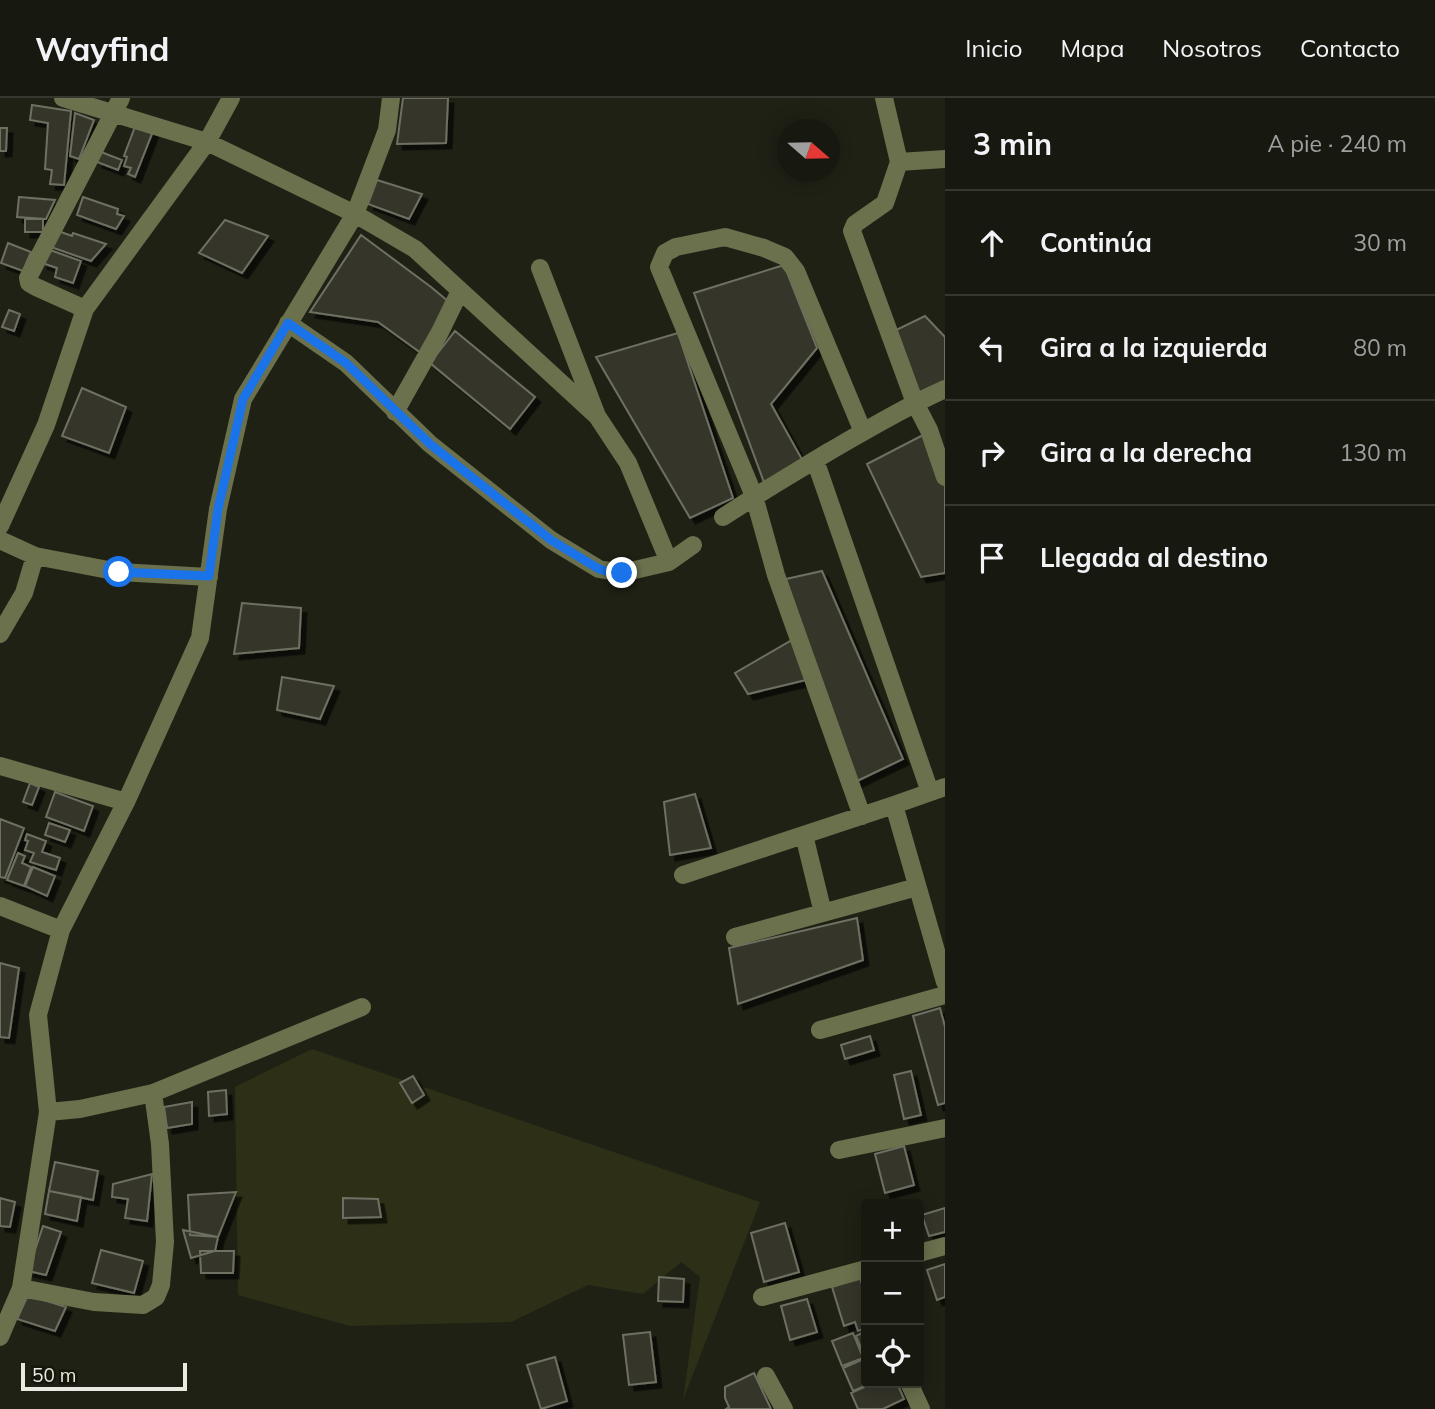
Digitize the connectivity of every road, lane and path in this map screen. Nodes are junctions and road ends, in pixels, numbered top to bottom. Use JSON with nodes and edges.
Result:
{"nodes":[{"id":1,"x":63,"y":98,"type":"edge"},
{"id":2,"x":231,"y":98,"type":"edge"},
{"id":3,"x":391,"y":98,"type":"edge"},
{"id":4,"x":884,"y":98,"type":"edge"},
{"id":5,"x":117,"y":106,"type":"edge"},
{"id":6,"x":207,"y":142,"type":"junction"},
{"id":7,"x":945,"y":159,"type":"edge"},
{"id":8,"x":900,"y":162,"type":"junction"},
{"id":9,"x":355,"y":214,"type":"junction"},
{"id":10,"x":540,"y":268,"type":"dead end"},
{"id":11,"x":460,"y":291,"type":"junction"},
{"id":12,"x":85,"y":310,"type":"junction"},
{"id":13,"x":288,"y":323,"type":"junction"},
{"id":14,"x":945,"y":389,"type":"edge"},
{"id":15,"x":915,"y":403,"type":"junction"},
{"id":16,"x":396,"y":412,"type":"junction"},
{"id":17,"x":597,"y":416,"type":"junction"},
{"id":18,"x":863,"y":432,"type":"junction"},
{"id":19,"x":815,"y":460,"type":"junction"},
{"id":20,"x":945,"y":477,"type":"edge"},
{"id":21,"x":754,"y":496,"type":"junction"},
{"id":22,"x":723,"y":517,"type":"dead end"},
{"id":23,"x":0,"y":526,"type":"edge"},
{"id":24,"x":0,"y":540,"type":"edge"},
{"id":25,"x":693,"y":545,"type":"dead end"},
{"id":26,"x":35,"y":556,"type":"junction"},
{"id":27,"x":669,"y":562,"type":"junction"},
{"id":28,"x":209,"y":576,"type":"junction"},
{"id":29,"x":0,"y":634,"type":"edge"},
{"id":30,"x":0,"y":766,"type":"edge"},
{"id":31,"x":938,"y":790,"type":"edge"},
{"id":32,"x":126,"y":802,"type":"junction"},
{"id":33,"x":894,"y":805,"type":"junction"},
{"id":34,"x":862,"y":816,"type":"junction"},
{"id":35,"x":804,"y":835,"type":"junction"},
{"id":36,"x":683,"y":875,"type":"dead end"},
{"id":37,"x":917,"y":887,"type":"junction"},
{"id":38,"x":0,"y":906,"type":"edge"},
{"id":39,"x":823,"y":913,"type":"junction"},
{"id":40,"x":61,"y":930,"type":"junction"},
{"id":41,"x":735,"y":937,"type":"dead end"},
{"id":42,"x":945,"y":982,"type":"edge"},
{"id":43,"x":945,"y":995,"type":"edge"},
{"id":44,"x":362,"y":1007,"type":"dead end"},
{"id":45,"x":820,"y":1030,"type":"dead end"},
{"id":46,"x":153,"y":1093,"type":"junction"},
{"id":47,"x":48,"y":1112,"type":"junction"},
{"id":48,"x":945,"y":1128,"type":"edge"},
{"id":49,"x":839,"y":1150,"type":"dead end"},
{"id":50,"x":945,"y":1246,"type":"edge"},
{"id":51,"x":924,"y":1252,"type":"edge"},
{"id":52,"x":861,"y":1270,"type":"edge"},
{"id":53,"x":21,"y":1288,"type":"junction"},
{"id":54,"x":762,"y":1297,"type":"dead end"},
{"id":55,"x":0,"y":1337,"type":"edge"},
{"id":56,"x":766,"y":1376,"type":"dead end"},
{"id":57,"x":911,"y":1388,"type":"edge"},
{"id":58,"x":784,"y":1409,"type":"edge"},
{"id":59,"x":920,"y":1409,"type":"edge"}],
"edges":[{"from":1,"to":5,"type":"street"},
{"from":2,"to":6,"type":"street"},
{"from":3,"to":9,"type":"street"},
{"from":4,"to":8,"type":"street"},
{"from":5,"to":6,"type":"street"},
{"from":5,"to":12,"type":"street"},
{"from":6,"to":9,"type":"street"},
{"from":6,"to":12,"type":"street"},
{"from":7,"to":8,"type":"street"},
{"from":8,"to":15,"type":"street"},
{"from":9,"to":11,"type":"street"},
{"from":9,"to":13,"type":"street"},
{"from":10,"to":17,"type":"street"},
{"from":11,"to":16,"type":"street"},
{"from":11,"to":17,"type":"street"},
{"from":12,"to":23,"type":"street"},
{"from":13,"to":16,"type":"street"},
{"from":13,"to":28,"type":"street"},
{"from":14,"to":15,"type":"street"},
{"from":15,"to":18,"type":"street"},
{"from":15,"to":20,"type":"street"},
{"from":16,"to":27,"type":"street"},
{"from":17,"to":27,"type":"street"},
{"from":18,"to":19,"type":"street"},
{"from":18,"to":21,"type":"street"},
{"from":19,"to":21,"type":"street"},
{"from":19,"to":31,"type":"street"},
{"from":21,"to":22,"type":"street"},
{"from":21,"to":34,"type":"street"},
{"from":24,"to":26,"type":"street"},
{"from":25,"to":27,"type":"street"},
{"from":26,"to":28,"type":"street"},
{"from":26,"to":29,"type":"street"},
{"from":28,"to":32,"type":"street"},
{"from":30,"to":32,"type":"street"},
{"from":31,"to":33,"type":"street"},
{"from":32,"to":40,"type":"street"},
{"from":33,"to":34,"type":"street"},
{"from":33,"to":37,"type":"street"},
{"from":34,"to":35,"type":"street"},
{"from":35,"to":36,"type":"street"},
{"from":35,"to":39,"type":"street"},
{"from":37,"to":39,"type":"street"},
{"from":37,"to":42,"type":"street"},
{"from":38,"to":40,"type":"street"},
{"from":39,"to":41,"type":"street"},
{"from":40,"to":47,"type":"street"},
{"from":43,"to":45,"type":"street"},
{"from":44,"to":46,"type":"street"},
{"from":46,"to":47,"type":"street"},
{"from":46,"to":53,"type":"street"},
{"from":47,"to":53,"type":"street"},
{"from":48,"to":49,"type":"street"},
{"from":50,"to":51,"type":"street"},
{"from":52,"to":54,"type":"street"},
{"from":53,"to":55,"type":"street"},
{"from":56,"to":58,"type":"street"},
{"from":57,"to":59,"type":"street"}]}
